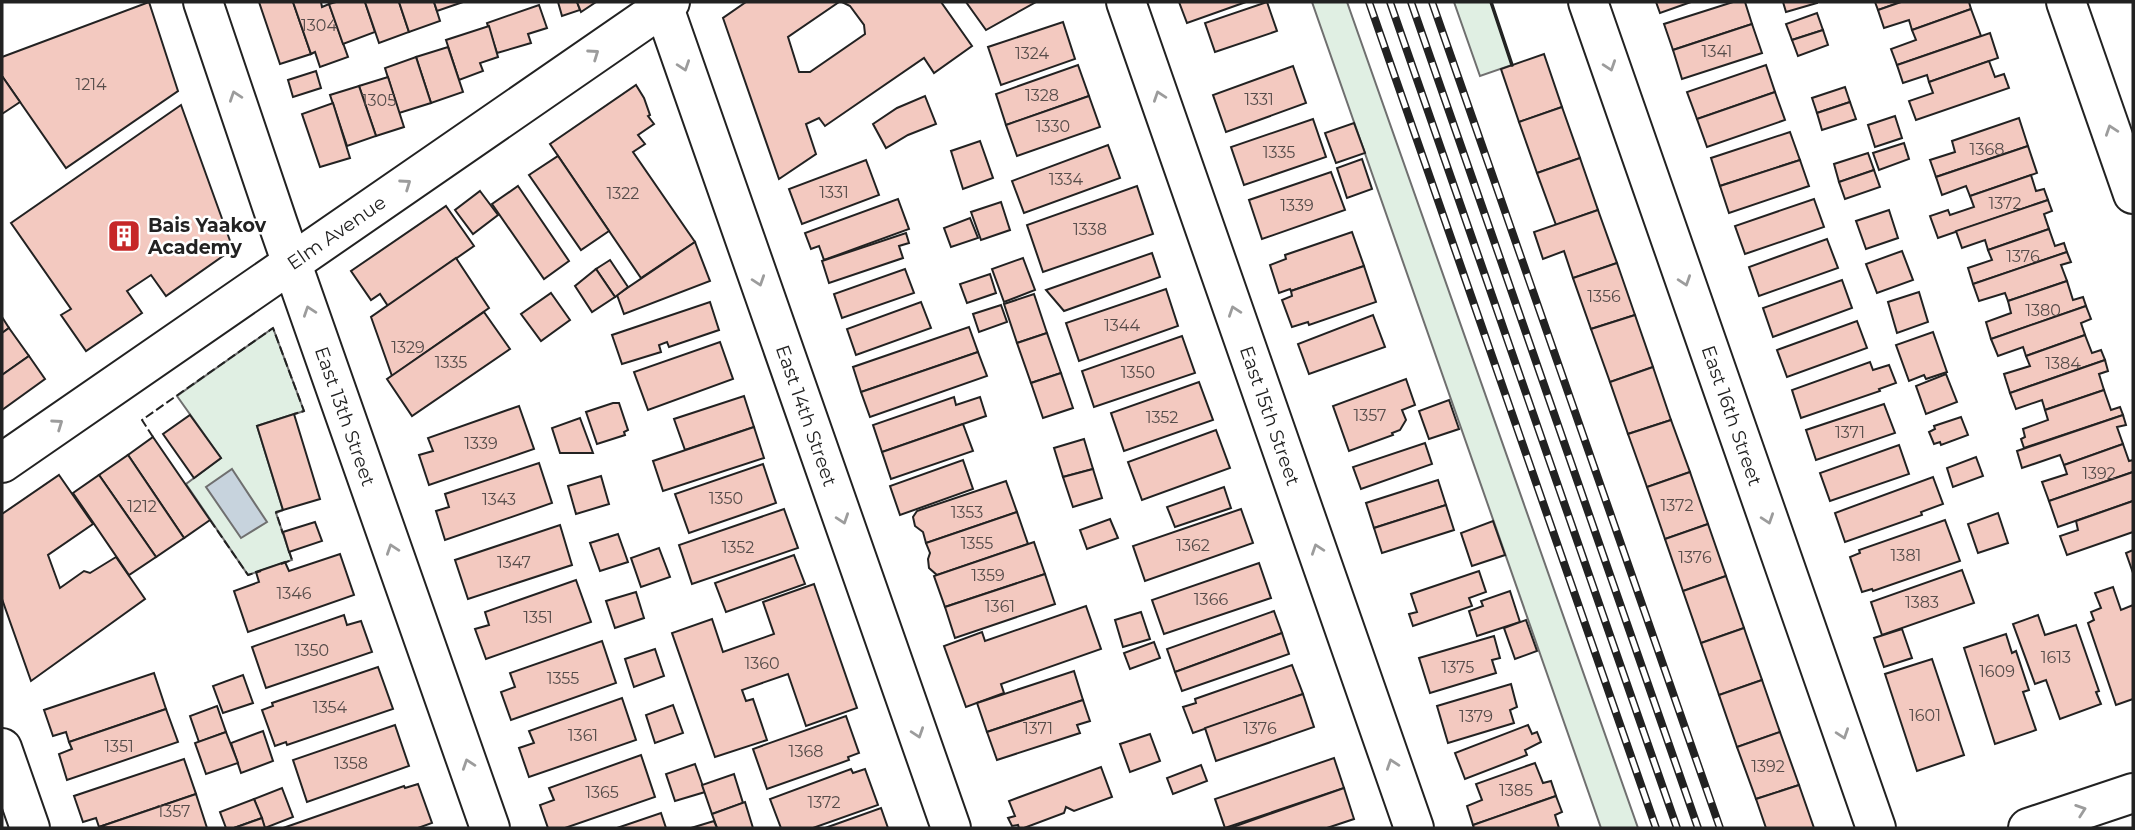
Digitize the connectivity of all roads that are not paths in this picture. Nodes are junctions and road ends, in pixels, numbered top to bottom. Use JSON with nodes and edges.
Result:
{"nodes":[{"id":1,"x":203,"y":2,"type":"edge"},
{"id":2,"x":1126,"y":2,"type":"edge"},
{"id":3,"x":1588,"y":2,"type":"edge"},
{"id":4,"x":2066,"y":2,"type":"edge"},
{"id":5,"x":665,"y":3,"type":"edge"},
{"id":6,"x":2133,"y":194,"type":"edge"},
{"id":7,"x":292,"y":262,"type":"junction"},
{"id":8,"x":2,"y":463,"type":"edge"},
{"id":9,"x":2,"y":748,"type":"edge"},
{"id":10,"x":2133,"y":793,"type":"edge"},
{"id":11,"x":30,"y":828,"type":"edge"},
{"id":12,"x":491,"y":828,"type":"edge"},
{"id":13,"x":951,"y":828,"type":"edge"},
{"id":14,"x":1414,"y":828,"type":"edge"},
{"id":15,"x":1876,"y":828,"type":"edge"},
{"id":16,"x":2028,"y":828,"type":"edge"}],
"edges":[{"from":7,"to":1,"type":"street","name":"East 13th Street","one_way":true},
{"from":14,"to":2,"type":"street","name":"East 15th Street","one_way":true},
{"from":3,"to":15,"type":"street","name":"East 16th Street","one_way":true},
{"from":6,"to":4,"type":"street","one_way":true},
{"from":7,"to":5,"type":"street","name":"Elm Avenue","one_way":true},
{"from":5,"to":13,"type":"street","name":"East 14th Street","one_way":true},
{"from":8,"to":7,"type":"street","name":"Elm Avenue","one_way":true},
{"from":12,"to":7,"type":"street","name":"East 13th Street","one_way":true},
{"from":9,"to":11,"type":"street"},
{"from":16,"to":10,"type":"street","one_way":true}]}
